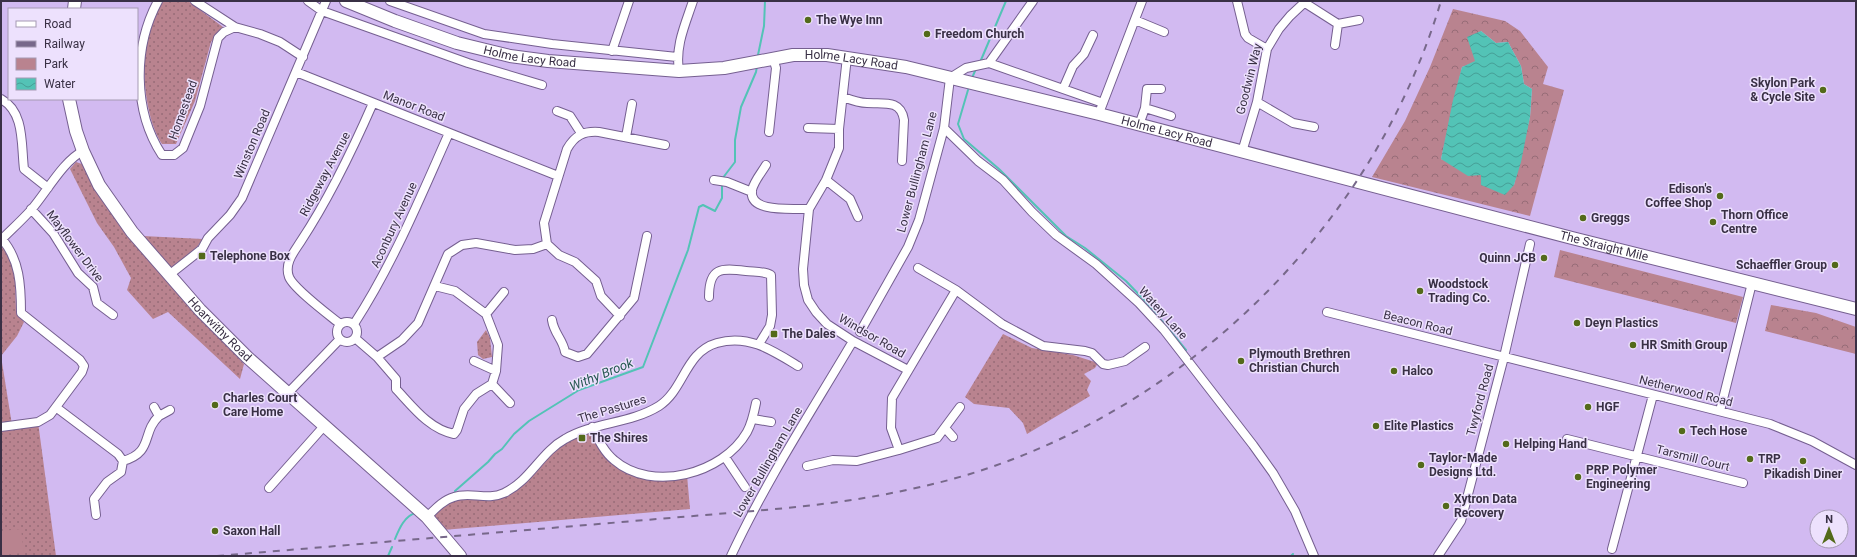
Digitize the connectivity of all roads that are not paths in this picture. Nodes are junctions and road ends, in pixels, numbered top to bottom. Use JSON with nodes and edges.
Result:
{"nodes":[{"id":1,"x":158,"y":1,"type":"edge"},
{"id":2,"x":195,"y":1,"type":"edge"},
{"id":3,"x":308,"y":1,"type":"edge"},
{"id":4,"x":326,"y":1,"type":"edge"},
{"id":5,"x":346,"y":1,"type":"edge"},
{"id":6,"x":390,"y":1,"type":"edge"},
{"id":7,"x":629,"y":1,"type":"edge"},
{"id":8,"x":693,"y":1,"type":"edge"},
{"id":9,"x":1033,"y":1,"type":"edge"},
{"id":10,"x":1142,"y":1,"type":"edge"},
{"id":11,"x":1237,"y":1,"type":"edge"},
{"id":12,"x":1306,"y":2,"type":"edge"},
{"id":13,"x":322,"y":11,"type":"junction"},
{"id":14,"x":1135,"y":20,"type":"junction"},
{"id":15,"x":1359,"y":20,"type":"dead end"},
{"id":16,"x":1338,"y":24,"type":"junction"},
{"id":17,"x":235,"y":28,"type":"junction"},
{"id":18,"x":1164,"y":32,"type":"dead end"},
{"id":19,"x":1093,"y":34,"type":"dead end"},
{"id":20,"x":1335,"y":45,"type":"dead end"},
{"id":21,"x":1267,"y":48,"type":"junction"},
{"id":22,"x":612,"y":50,"type":"junction"},
{"id":23,"x":303,"y":57,"type":"junction"},
{"id":24,"x":677,"y":57,"type":"junction"},
{"id":25,"x":847,"y":57,"type":"junction"},
{"id":26,"x":774,"y":58,"type":"junction"},
{"id":27,"x":989,"y":63,"type":"junction"},
{"id":28,"x":679,"y":71,"type":"junction"},
{"id":29,"x":296,"y":72,"type":"junction"},
{"id":30,"x":950,"y":78,"type":"junction"},
{"id":31,"x":542,"y":84,"type":"dead end"},
{"id":32,"x":1161,"y":89,"type":"dead end"},
{"id":33,"x":1067,"y":91,"type":"junction"},
{"id":34,"x":843,"y":97,"type":"junction"},
{"id":35,"x":1,"y":99,"type":"edge"},
{"id":36,"x":69,"y":100,"type":"edge"},
{"id":37,"x":1257,"y":102,"type":"junction"},
{"id":38,"x":373,"y":103,"type":"junction"},
{"id":39,"x":632,"y":104,"type":"dead end"},
{"id":40,"x":1067,"y":106,"type":"junction"},
{"id":41,"x":1145,"y":108,"type":"junction"},
{"id":42,"x":1101,"y":109,"type":"junction"},
{"id":43,"x":557,"y":111,"type":"dead end"},
{"id":44,"x":1171,"y":116,"type":"dead end"},
{"id":45,"x":1139,"y":125,"type":"junction"},
{"id":46,"x":1314,"y":127,"type":"dead end"},
{"id":47,"x":808,"y":128,"type":"dead end"},
{"id":48,"x":944,"y":128,"type":"junction"},
{"id":49,"x":839,"y":130,"type":"junction"},
{"id":50,"x":769,"y":132,"type":"dead end"},
{"id":51,"x":449,"y":133,"type":"junction"},
{"id":52,"x":581,"y":133,"type":"junction"},
{"id":53,"x":626,"y":138,"type":"junction"},
{"id":54,"x":665,"y":145,"type":"dead end"},
{"id":55,"x":83,"y":152,"type":"junction"},
{"id":56,"x":1242,"y":152,"type":"junction"},
{"id":57,"x":902,"y":161,"type":"dead end"},
{"id":58,"x":766,"y":165,"type":"dead end"},
{"id":59,"x":558,"y":176,"type":"junction"},
{"id":60,"x":714,"y":180,"type":"dead end"},
{"id":61,"x":826,"y":180,"type":"junction"},
{"id":62,"x":1352,"y":181,"type":"joint"},
{"id":63,"x":48,"y":188,"type":"junction"},
{"id":64,"x":752,"y":192,"type":"junction"},
{"id":65,"x":31,"y":209,"type":"junction"},
{"id":66,"x":810,"y":209,"type":"junction"},
{"id":67,"x":858,"y":217,"type":"dead end"},
{"id":68,"x":647,"y":236,"type":"dead end"},
{"id":69,"x":2,"y":239,"type":"edge"},
{"id":70,"x":547,"y":244,"type":"junction"},
{"id":71,"x":1530,"y":244,"type":"dead end"},
{"id":72,"x":918,"y":268,"type":"dead end"},
{"id":73,"x":169,"y":275,"type":"junction"},
{"id":74,"x":1752,"y":283,"type":"junction"},
{"id":75,"x":435,"y":286,"type":"junction"},
{"id":76,"x":956,"y":290,"type":"junction"},
{"id":77,"x":504,"y":292,"type":"dead end"},
{"id":78,"x":709,"y":297,"type":"dead end"},
{"id":79,"x":1856,"y":309,"type":"edge"},
{"id":80,"x":1327,"y":312,"type":"dead end"},
{"id":81,"x":486,"y":314,"type":"junction"},
{"id":82,"x":113,"y":315,"type":"dead end"},
{"id":83,"x":620,"y":316,"type":"junction"},
{"id":84,"x":552,"y":320,"type":"dead end"},
{"id":85,"x":340,"y":324,"type":"junction"},
{"id":86,"x":354,"y":324,"type":"junction"},
{"id":87,"x":860,"y":332,"type":"dead end"},
{"id":88,"x":355,"y":338,"type":"junction"},
{"id":89,"x":340,"y":339,"type":"junction"},
{"id":90,"x":853,"y":341,"type":"junction"},
{"id":91,"x":759,"y":344,"type":"junction"},
{"id":92,"x":1145,"y":347,"type":"dead end"},
{"id":93,"x":377,"y":357,"type":"junction"},
{"id":94,"x":1504,"y":357,"type":"junction"},
{"id":95,"x":474,"y":361,"type":"dead end"},
{"id":96,"x":798,"y":366,"type":"dead end"},
{"id":97,"x":908,"y":370,"type":"junction"},
{"id":98,"x":496,"y":371,"type":"junction"},
{"id":99,"x":492,"y":384,"type":"junction"},
{"id":100,"x":288,"y":393,"type":"junction"},
{"id":101,"x":1652,"y":394,"type":"junction"},
{"id":102,"x":510,"y":403,"type":"dead end"},
{"id":103,"x":756,"y":403,"type":"dead end"},
{"id":104,"x":154,"y":407,"type":"dead end"},
{"id":105,"x":960,"y":407,"type":"dead end"},
{"id":106,"x":57,"y":408,"type":"junction"},
{"id":107,"x":170,"y":410,"type":"dead end"},
{"id":108,"x":1720,"y":411,"type":"junction"},
{"id":109,"x":159,"y":416,"type":"junction"},
{"id":110,"x":753,"y":419,"type":"junction"},
{"id":111,"x":771,"y":422,"type":"dead end"},
{"id":112,"x":325,"y":425,"type":"junction"},
{"id":113,"x":1,"y":427,"type":"edge"},
{"id":114,"x":592,"y":427,"type":"junction"},
{"id":115,"x":945,"y":428,"type":"junction"},
{"id":116,"x":953,"y":437,"type":"dead end"},
{"id":117,"x":1567,"y":439,"type":"dead end"},
{"id":118,"x":899,"y":450,"type":"junction"},
{"id":119,"x":725,"y":457,"type":"junction"},
{"id":120,"x":1637,"y":457,"type":"junction"},
{"id":121,"x":123,"y":461,"type":"junction"},
{"id":122,"x":1856,"y":465,"type":"edge"},
{"id":123,"x":807,"y":466,"type":"dead end"},
{"id":124,"x":1743,"y":483,"type":"dead end"},
{"id":125,"x":745,"y":487,"type":"dead end"},
{"id":126,"x":269,"y":488,"type":"dead end"},
{"id":127,"x":96,"y":515,"type":"dead end"},
{"id":128,"x":427,"y":517,"type":"junction"},
{"id":129,"x":1612,"y":549,"type":"dead end"},
{"id":130,"x":460,"y":556,"type":"edge"},
{"id":131,"x":731,"y":556,"type":"edge"},
{"id":132,"x":1314,"y":556,"type":"edge"},
{"id":133,"x":1438,"y":556,"type":"edge"}],
"edges":[{"from":1,"to":17,"type":"street","name":"Homestead"},
{"from":2,"to":17,"type":"street"},
{"from":3,"to":13,"type":"street","name":"Holme Lacy Road"},
{"from":4,"to":13,"type":"street","name":"Winston Road"},
{"from":5,"to":28,"type":"street","name":"Holme Lacy Road"},
{"from":6,"to":22,"type":"street"},
{"from":7,"to":22,"type":"street"},
{"from":8,"to":24,"type":"street"},
{"from":9,"to":27,"type":"street"},
{"from":10,"to":14,"type":"street"},
{"from":11,"to":21,"type":"street"},
{"from":12,"to":16,"type":"street"},
{"from":12,"to":21,"type":"street","name":"Goodwin Way"},
{"from":13,"to":23,"type":"street","name":"Winston Road"},
{"from":13,"to":31,"type":"street","name":"Holme Lacy Road"},
{"from":14,"to":18,"type":"street"},
{"from":14,"to":42,"type":"street"},
{"from":15,"to":16,"type":"street"},
{"from":16,"to":20,"type":"street"},
{"from":17,"to":23,"type":"street"},
{"from":19,"to":33,"type":"street"},
{"from":21,"to":37,"type":"street","name":"Goodwin Way"},
{"from":22,"to":24,"type":"street"},
{"from":23,"to":29,"type":"street","name":"Winston Road"},
{"from":24,"to":28,"type":"street"},
{"from":25,"to":26,"type":"street","name":"Holme Lacy Road"},
{"from":25,"to":30,"type":"street","name":"Holme Lacy Road"},
{"from":25,"to":34,"type":"street"},
{"from":26,"to":28,"type":"street","name":"Holme Lacy Road"},
{"from":26,"to":50,"type":"street"},
{"from":27,"to":30,"type":"street"},
{"from":27,"to":33,"type":"street"},
{"from":29,"to":38,"type":"street","name":"Manor Road"},
{"from":29,"to":73,"type":"street","name":"Winston Road"},
{"from":30,"to":40,"type":"street","name":"Holme Lacy Road"},
{"from":30,"to":48,"type":"street","name":"Lower Bullingham Lane"},
{"from":32,"to":41,"type":"street"},
{"from":33,"to":40,"type":"street"},
{"from":33,"to":42,"type":"street"},
{"from":34,"to":49,"type":"street"},
{"from":34,"to":57,"type":"street"},
{"from":35,"to":63,"type":"street"},
{"from":36,"to":55,"type":"street","name":"Hoarwithy Road"},
{"from":37,"to":46,"type":"street"},
{"from":37,"to":56,"type":"street","name":"Goodwin Way"},
{"from":38,"to":51,"type":"street","name":"Manor Road"},
{"from":38,"to":85,"type":"street","name":"Ridgeway Avenue"},
{"from":39,"to":53,"type":"street"},
{"from":40,"to":42,"type":"street","name":"Holme Lacy Road"},
{"from":41,"to":44,"type":"street"},
{"from":41,"to":45,"type":"street"},
{"from":42,"to":45,"type":"street","name":"Holme Lacy Road"},
{"from":43,"to":52,"type":"street"},
{"from":45,"to":56,"type":"street","name":"Holme Lacy Road"},
{"from":47,"to":49,"type":"street"},
{"from":48,"to":87,"type":"street","name":"Lower Bullingham Lane"},
{"from":48,"to":132,"type":"street","name":"Watery Lane"},
{"from":49,"to":61,"type":"street"},
{"from":51,"to":59,"type":"street","name":"Manor Road"},
{"from":51,"to":86,"type":"street","name":"Aconbury Avenue"},
{"from":52,"to":53,"type":"street"},
{"from":52,"to":59,"type":"street"},
{"from":53,"to":54,"type":"street"},
{"from":55,"to":63,"type":"street"},
{"from":55,"to":73,"type":"street","name":"Hoarwithy Road"},
{"from":56,"to":62,"type":"street","name":"Holme Lacy Road"},
{"from":58,"to":64,"type":"street"},
{"from":59,"to":70,"type":"street"},
{"from":60,"to":64,"type":"street"},
{"from":61,"to":66,"type":"street"},
{"from":61,"to":67,"type":"street"},
{"from":62,"to":74,"type":"street","name":"The Straight Mile"},
{"from":63,"to":65,"type":"street"},
{"from":64,"to":66,"type":"street"},
{"from":65,"to":69,"type":"street"},
{"from":65,"to":82,"type":"street","name":"Mayflower Drive"},
{"from":66,"to":90,"type":"street","name":"Windsor Road"},
{"from":68,"to":83,"type":"street"},
{"from":69,"to":106,"type":"street"},
{"from":70,"to":75,"type":"street"},
{"from":70,"to":83,"type":"street"},
{"from":71,"to":94,"type":"street","name":"Twyford Road"},
{"from":72,"to":76,"type":"street"},
{"from":73,"to":100,"type":"street","name":"Hoarwithy Road"},
{"from":74,"to":79,"type":"street","name":"The Straight Mile"},
{"from":74,"to":108,"type":"street"},
{"from":75,"to":81,"type":"street"},
{"from":75,"to":93,"type":"street"},
{"from":76,"to":92,"type":"street"},
{"from":76,"to":97,"type":"street"},
{"from":77,"to":81,"type":"street"},
{"from":78,"to":91,"type":"street"},
{"from":80,"to":94,"type":"street","name":"Beacon Road"},
{"from":81,"to":98,"type":"street"},
{"from":83,"to":84,"type":"street"},
{"from":85,"to":86,"type":"street"},
{"from":85,"to":89,"type":"street"},
{"from":86,"to":88,"type":"street"},
{"from":88,"to":89,"type":"street"},
{"from":88,"to":93,"type":"street"},
{"from":89,"to":100,"type":"street"},
{"from":90,"to":97,"type":"street","name":"Windsor Road"},
{"from":90,"to":131,"type":"street","name":"Lower Bullingham Lane"},
{"from":91,"to":96,"type":"street","name":"The Pastures"},
{"from":91,"to":114,"type":"street","name":"The Pastures"},
{"from":93,"to":99,"type":"street"},
{"from":94,"to":101,"type":"street","name":"Netherwood Road"},
{"from":94,"to":133,"type":"street","name":"Twyford Road"},
{"from":95,"to":98,"type":"street"},
{"from":97,"to":118,"type":"street"},
{"from":98,"to":99,"type":"street"},
{"from":99,"to":102,"type":"street"},
{"from":100,"to":112,"type":"street","name":"Hoarwithy Road"},
{"from":101,"to":108,"type":"street","name":"Netherwood Road"},
{"from":101,"to":120,"type":"street","name":"Tarsmill Court"},
{"from":103,"to":110,"type":"street"},
{"from":104,"to":109,"type":"street"},
{"from":105,"to":115,"type":"street"},
{"from":106,"to":113,"type":"street"},
{"from":106,"to":121,"type":"street"},
{"from":107,"to":109,"type":"street"},
{"from":108,"to":122,"type":"street","name":"Netherwood Road"},
{"from":109,"to":121,"type":"street"},
{"from":110,"to":111,"type":"street"},
{"from":110,"to":119,"type":"street"},
{"from":112,"to":126,"type":"street"},
{"from":112,"to":128,"type":"street","name":"Hoarwithy Road"},
{"from":114,"to":119,"type":"street"},
{"from":114,"to":128,"type":"street","name":"The Pastures"},
{"from":115,"to":116,"type":"street"},
{"from":115,"to":118,"type":"street"},
{"from":117,"to":120,"type":"street","name":"Tarsmill Court"},
{"from":118,"to":123,"type":"street"},
{"from":119,"to":125,"type":"street"},
{"from":120,"to":124,"type":"street","name":"Tarsmill Court"},
{"from":120,"to":129,"type":"street","name":"Tarsmill Court"},
{"from":121,"to":127,"type":"street"},
{"from":128,"to":130,"type":"street","name":"Hoarwithy Road"}]}
